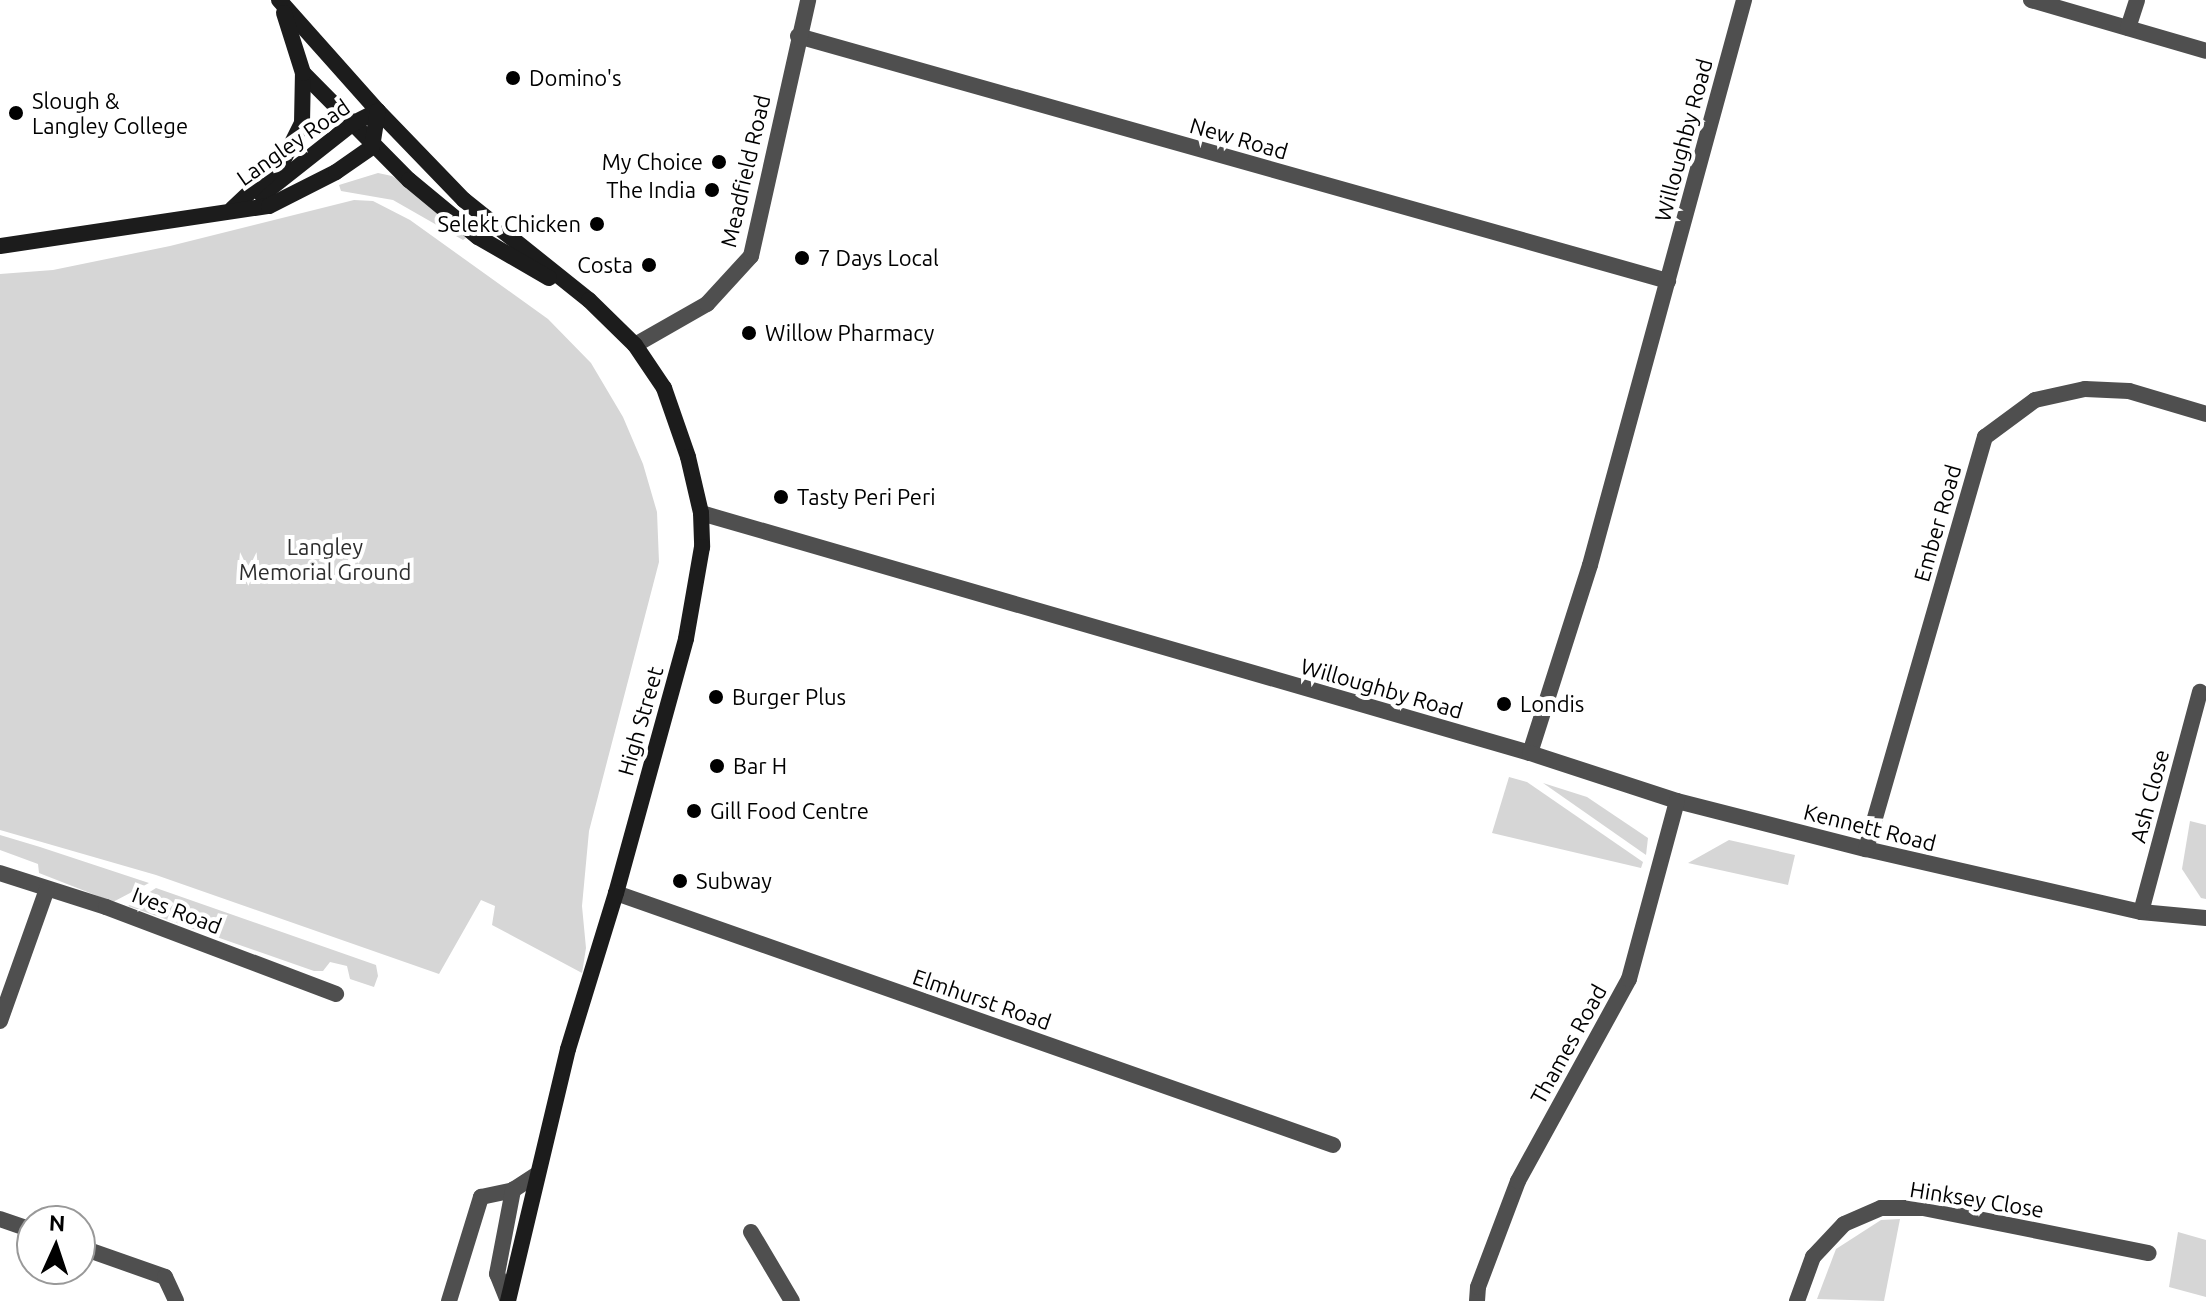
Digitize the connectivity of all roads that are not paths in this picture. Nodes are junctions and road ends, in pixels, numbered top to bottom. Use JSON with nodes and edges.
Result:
{"nodes":[{"id":1,"x":808,"y":0,"type":"edge"},
{"id":2,"x":1744,"y":0,"type":"edge"},
{"id":3,"x":2031,"y":0,"type":"edge"},
{"id":4,"x":2137,"y":0,"type":"edge"},
{"id":5,"x":280,"y":3,"type":"edge"},
{"id":6,"x":2128,"y":28,"type":"junction"},
{"id":7,"x":798,"y":36,"type":"junction"},
{"id":8,"x":2206,"y":51,"type":"edge"},
{"id":9,"x":303,"y":73,"type":"junction"},
{"id":10,"x":378,"y":111,"type":"junction"},
{"id":11,"x":352,"y":124,"type":"junction"},
{"id":12,"x":372,"y":147,"type":"junction"},
{"id":13,"x":232,"y":209,"type":"junction"},
{"id":14,"x":0,"y":246,"type":"edge"},
{"id":15,"x":1668,"y":281,"type":"junction"},
{"id":16,"x":589,"y":300,"type":"junction"},
{"id":17,"x":635,"y":345,"type":"junction"},
{"id":18,"x":2206,"y":414,"type":"edge"},
{"id":19,"x":701,"y":513,"type":"junction"},
{"id":20,"x":2200,"y":692,"type":"dead end"},
{"id":21,"x":1530,"y":753,"type":"junction"},
{"id":22,"x":1677,"y":801,"type":"junction"},
{"id":23,"x":1866,"y":849,"type":"junction"},
{"id":24,"x":0,"y":873,"type":"edge"},
{"id":25,"x":47,"y":889,"type":"junction"},
{"id":26,"x":616,"y":893,"type":"junction"},
{"id":27,"x":2141,"y":912,"type":"junction"},
{"id":28,"x":2206,"y":918,"type":"edge"},
{"id":29,"x":336,"y":994,"type":"dead end"},
{"id":30,"x":0,"y":1021,"type":"edge"},
{"id":31,"x":1333,"y":1145,"type":"dead end"},
{"id":32,"x":536,"y":1175,"type":"junction"},
{"id":33,"x":513,"y":1190,"type":"junction"},
{"id":34,"x":751,"y":1232,"type":"dead end"},
{"id":35,"x":96,"y":1253,"type":"edge"},
{"id":36,"x":2149,"y":1253,"type":"dead end"},
{"id":37,"x":176,"y":1301,"type":"edge"},
{"id":38,"x":449,"y":1301,"type":"edge"},
{"id":39,"x":508,"y":1301,"type":"edge"},
{"id":40,"x":792,"y":1301,"type":"edge"},
{"id":41,"x":1477,"y":1301,"type":"edge"},
{"id":42,"x":1797,"y":1301,"type":"edge"}],
"edges":[{"from":1,"to":7,"type":"street","name":"Meadfield Road"},
{"from":2,"to":15,"type":"street","name":"Willoughby Road"},
{"from":3,"to":6,"type":"street"},
{"from":4,"to":6,"type":"street"},
{"from":5,"to":9,"type":"main road"},
{"from":5,"to":10,"type":"main road","name":"High Street"},
{"from":6,"to":8,"type":"street"},
{"from":7,"to":15,"type":"street","name":"New Road"},
{"from":7,"to":17,"type":"street","name":"Meadfield Road"},
{"from":9,"to":11,"type":"main road","name":"High Street"},
{"from":9,"to":13,"type":"main road"},
{"from":10,"to":11,"type":"main road","name":"Langley Road"},
{"from":10,"to":12,"type":"main road","name":"Langley Road"},
{"from":10,"to":16,"type":"main road","name":"High Street"},
{"from":11,"to":12,"type":"main road","name":"High Street"},
{"from":11,"to":13,"type":"main road","name":"Langley Road"},
{"from":12,"to":13,"type":"main road","name":"Langley Road"},
{"from":12,"to":16,"type":"main road","name":"High Street"},
{"from":13,"to":14,"type":"main road","name":"Langley Road"},
{"from":15,"to":21,"type":"street","name":"Willoughby Road"},
{"from":16,"to":17,"type":"main road","name":"High Street"},
{"from":17,"to":19,"type":"main road","name":"High Street"},
{"from":18,"to":23,"type":"street","name":"Ember Road"},
{"from":19,"to":21,"type":"street","name":"Willoughby Road"},
{"from":19,"to":26,"type":"main road","name":"High Street"},
{"from":20,"to":27,"type":"street","name":"Ash Close"},
{"from":21,"to":22,"type":"street","name":"Kennett Road"},
{"from":22,"to":23,"type":"street","name":"Kennett Road"},
{"from":22,"to":41,"type":"street","name":"Thames Road"},
{"from":23,"to":27,"type":"street","name":"Kennett Road"},
{"from":24,"to":25,"type":"street","name":"Ives Road"},
{"from":25,"to":29,"type":"street","name":"Ives Road"},
{"from":25,"to":30,"type":"street"},
{"from":26,"to":31,"type":"street","name":"Elmhurst Road"},
{"from":26,"to":32,"type":"main road","name":"High Street"},
{"from":27,"to":28,"type":"street","name":"Kennett Road"},
{"from":32,"to":33,"type":"street"},
{"from":32,"to":39,"type":"main road","name":"High Street"},
{"from":33,"to":38,"type":"street"},
{"from":33,"to":39,"type":"street"},
{"from":34,"to":40,"type":"street"},
{"from":35,"to":37,"type":"street"},
{"from":36,"to":42,"type":"street","name":"Hinksey Close"}]}
